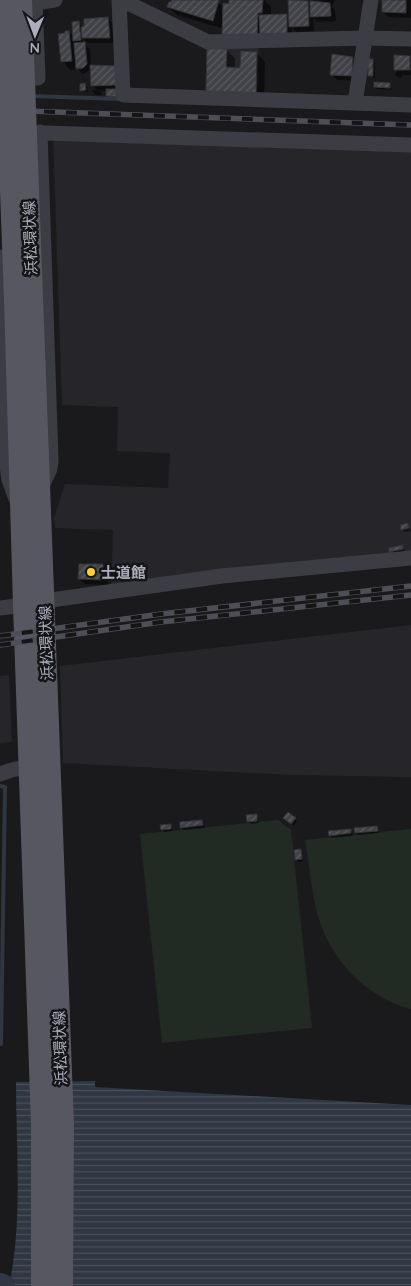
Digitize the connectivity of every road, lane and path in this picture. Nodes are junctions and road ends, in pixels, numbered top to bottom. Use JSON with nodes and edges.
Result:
{"nodes":[{"id":1,"x":4,"y":0,"type":"edge"},
{"id":2,"x":55,"y":0,"type":"edge"},
{"id":3,"x":371,"y":0,"type":"edge"},
{"id":4,"x":30,"y":1,"type":"edge"},
{"id":5,"x":120,"y":2,"type":"edge"},
{"id":6,"x":0,"y":7,"type":"edge"},
{"id":7,"x":365,"y":38,"type":"junction"},
{"id":8,"x":411,"y":40,"type":"edge"},
{"id":9,"x":0,"y":80,"type":"edge"},
{"id":10,"x":355,"y":103,"type":"junction"},
{"id":11,"x":411,"y":105,"type":"edge"},
{"id":12,"x":40,"y":132,"type":"junction"},
{"id":13,"x":0,"y":133,"type":"edge"},
{"id":14,"x":411,"y":145,"type":"edge"},
{"id":15,"x":0,"y":257,"type":"edge"},
{"id":16,"x":24,"y":298,"type":"junction"},
{"id":17,"x":39,"y":493,"type":"junction"},
{"id":18,"x":22,"y":508,"type":"junction"},
{"id":19,"x":411,"y":558,"type":"edge"},
{"id":20,"x":34,"y":603,"type":"junction"},
{"id":21,"x":0,"y":608,"type":"edge"},
{"id":22,"x":36,"y":757,"type":"junction"},
{"id":23,"x":0,"y":774,"type":"edge"},
{"id":24,"x":50,"y":1068,"type":"junction"},
{"id":25,"x":42,"y":1286,"type":"edge"},
{"id":26,"x":62,"y":1286,"type":"edge"}],
"edges":[{"from":1,"to":16,"type":"main road","name":"浜松環状線","bridge":true},
{"from":2,"to":4,"type":"street"},
{"from":3,"to":7,"type":"street"},
{"from":4,"to":6,"type":"street"},
{"from":4,"to":9,"type":"street"},
{"from":4,"to":16,"type":"main road","name":"浜松環状線","bridge":true},
{"from":5,"to":7,"type":"street"},
{"from":5,"to":10,"type":"street"},
{"from":7,"to":8,"type":"street"},
{"from":7,"to":10,"type":"street"},
{"from":10,"to":11,"type":"street"},
{"from":12,"to":13,"type":"street"},
{"from":12,"to":14,"type":"street"},
{"from":12,"to":17,"type":"street"},
{"from":15,"to":18,"type":"street"},
{"from":16,"to":17,"type":"main road","name":"浜松環状線"},
{"from":16,"to":18,"type":"main road","name":"浜松環状線"},
{"from":17,"to":20,"type":"main road","name":"浜松環状線"},
{"from":18,"to":20,"type":"main road","name":"浜松環状線"},
{"from":19,"to":20,"type":"street"},
{"from":20,"to":21,"type":"street"},
{"from":20,"to":22,"type":"main road","name":"浜松環状線"},
{"from":22,"to":23,"type":"street"},
{"from":22,"to":24,"type":"main road","name":"浜松環状線"},
{"from":24,"to":25,"type":"main road","name":"浜松環状線"},
{"from":24,"to":26,"type":"main road","name":"浜松環状線"}]}
